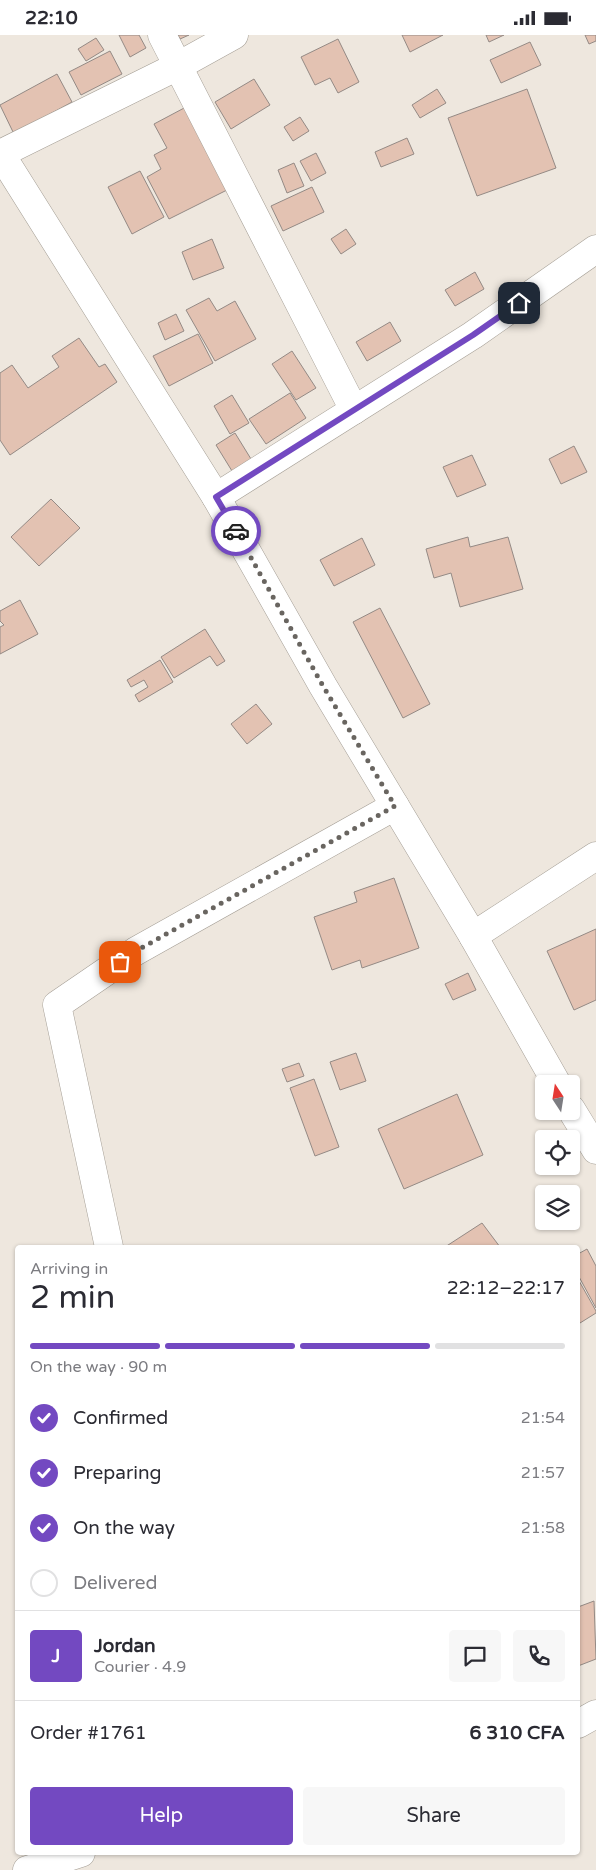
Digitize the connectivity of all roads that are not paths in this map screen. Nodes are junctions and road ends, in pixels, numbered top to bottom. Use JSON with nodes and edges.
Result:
{"nodes":[{"id":1,"x":162,"y":35,"type":"edge"},
{"id":2,"x":234,"y":35,"type":"edge"},
{"id":3,"x":178,"y":66,"type":"junction"},
{"id":4,"x":0,"y":153,"type":"edge"},
{"id":5,"x":596,"y":249,"type":"edge"},
{"id":6,"x":354,"y":410,"type":"junction"},
{"id":7,"x":216,"y":497,"type":"junction"},
{"id":8,"x":395,"y":806,"type":"junction"},
{"id":9,"x":596,"y":856,"type":"edge"},
{"id":10,"x":473,"y":935,"type":"junction"},
{"id":11,"x":552,"y":1075,"type":"edge"},
{"id":12,"x":578,"y":1120,"type":"edge"},
{"id":13,"x":596,"y":1150,"type":"edge"},
{"id":14,"x":109,"y":1245,"type":"edge"},
{"id":15,"x":596,"y":1714,"type":"edge"},
{"id":16,"x":580,"y":1723,"type":"edge"},
{"id":17,"x":75,"y":1855,"type":"edge"},
{"id":18,"x":27,"y":1870,"type":"edge"}],
"edges":[{"from":1,"to":3,"type":"street"},
{"from":2,"to":3,"type":"street"},
{"from":3,"to":4,"type":"street"},
{"from":3,"to":6,"type":"street"},
{"from":4,"to":7,"type":"street"},
{"from":5,"to":6,"type":"street"},
{"from":6,"to":7,"type":"street"},
{"from":7,"to":8,"type":"street"},
{"from":8,"to":10,"type":"street"},
{"from":8,"to":14,"type":"street"},
{"from":9,"to":10,"type":"street"},
{"from":10,"to":11,"type":"street"},
{"from":12,"to":13,"type":"street"},
{"from":15,"to":16,"type":"street"},
{"from":17,"to":18,"type":"street"}]}
